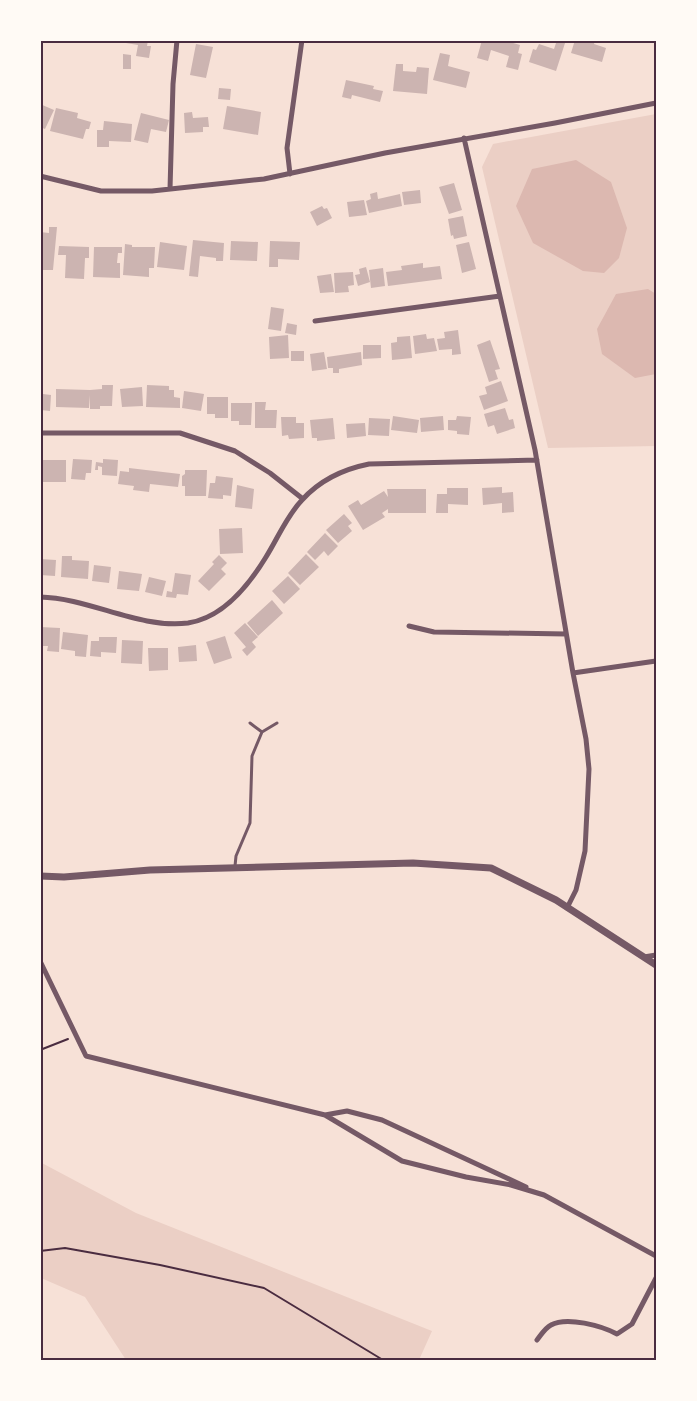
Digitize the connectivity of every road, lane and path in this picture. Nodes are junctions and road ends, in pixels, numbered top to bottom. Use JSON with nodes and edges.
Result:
{"nodes":[{"id":1,"x":177,"y":40,"type":"edge"},
{"id":2,"x":302,"y":40,"type":"edge"},
{"id":3,"x":657,"y":104,"type":"edge"},
{"id":4,"x":464,"y":138,"type":"junction"},
{"id":5,"x":290,"y":174,"type":"junction"},
{"id":6,"x":40,"y":176,"type":"edge"},
{"id":7,"x":170,"y":189,"type":"junction"},
{"id":8,"x":500,"y":296,"type":"junction"},
{"id":9,"x":315,"y":321,"type":"dead end"},
{"id":10,"x":40,"y":433,"type":"edge"},
{"id":11,"x":537,"y":460,"type":"junction"},
{"id":12,"x":303,"y":499,"type":"junction"},
{"id":13,"x":40,"y":597,"type":"edge"},
{"id":14,"x":409,"y":626,"type":"dead end"},
{"id":15,"x":566,"y":634,"type":"junction"},
{"id":16,"x":657,"y":661,"type":"edge"},
{"id":17,"x":573,"y":673,"type":"junction"},
{"id":18,"x":250,"y":723,"type":"dead end"},
{"id":19,"x":277,"y":723,"type":"dead end"},
{"id":20,"x":262,"y":732,"type":"junction"},
{"id":21,"x":235,"y":867,"type":"junction"},
{"id":22,"x":40,"y":876,"type":"edge"},
{"id":23,"x":567,"y":908,"type":"junction"},
{"id":24,"x":657,"y":955,"type":"edge"},
{"id":25,"x":644,"y":957,"type":"junction"},
{"id":26,"x":40,"y":961,"type":"edge"},
{"id":27,"x":657,"y":965,"type":"edge"},
{"id":28,"x":76,"y":1035,"type":"junction"},
{"id":29,"x":40,"y":1050,"type":"edge"},
{"id":30,"x":325,"y":1115,"type":"junction"},
{"id":31,"x":544,"y":1195,"type":"junction"},
{"id":32,"x":40,"y":1251,"type":"edge"},
{"id":33,"x":657,"y":1256,"type":"edge"},
{"id":34,"x":657,"y":1278,"type":"edge"},
{"id":35,"x":537,"y":1340,"type":"dead end"},
{"id":36,"x":383,"y":1360,"type":"edge"}],
"edges":[{"from":1,"to":7,"type":"street"},
{"from":2,"to":5,"type":"street"},
{"from":3,"to":4,"type":"street"},
{"from":4,"to":5,"type":"street"},
{"from":4,"to":8,"type":"street"},
{"from":5,"to":7,"type":"street"},
{"from":6,"to":7,"type":"street"},
{"from":8,"to":9,"type":"street"},
{"from":8,"to":11,"type":"street"},
{"from":10,"to":12,"type":"street"},
{"from":11,"to":12,"type":"street"},
{"from":11,"to":15,"type":"street"},
{"from":12,"to":13,"type":"street"},
{"from":14,"to":15,"type":"street"},
{"from":15,"to":17,"type":"street"},
{"from":16,"to":17,"type":"street"},
{"from":17,"to":23,"type":"street"},
{"from":18,"to":20,"type":"lane"},
{"from":19,"to":20,"type":"lane"},
{"from":20,"to":21,"type":"lane"},
{"from":21,"to":22,"type":"street"},
{"from":21,"to":23,"type":"street"},
{"from":23,"to":25,"type":"street"},
{"from":24,"to":25,"type":"street"},
{"from":25,"to":27,"type":"street"},
{"from":26,"to":28,"type":"street"},
{"from":28,"to":29,"type":"path"},
{"from":28,"to":30,"type":"street"},
{"from":30,"to":31,"type":"street"},
{"from":30,"to":31,"type":"street"},
{"from":31,"to":33,"type":"street"},
{"from":32,"to":36,"type":"path"},
{"from":34,"to":35,"type":"street"}]}
